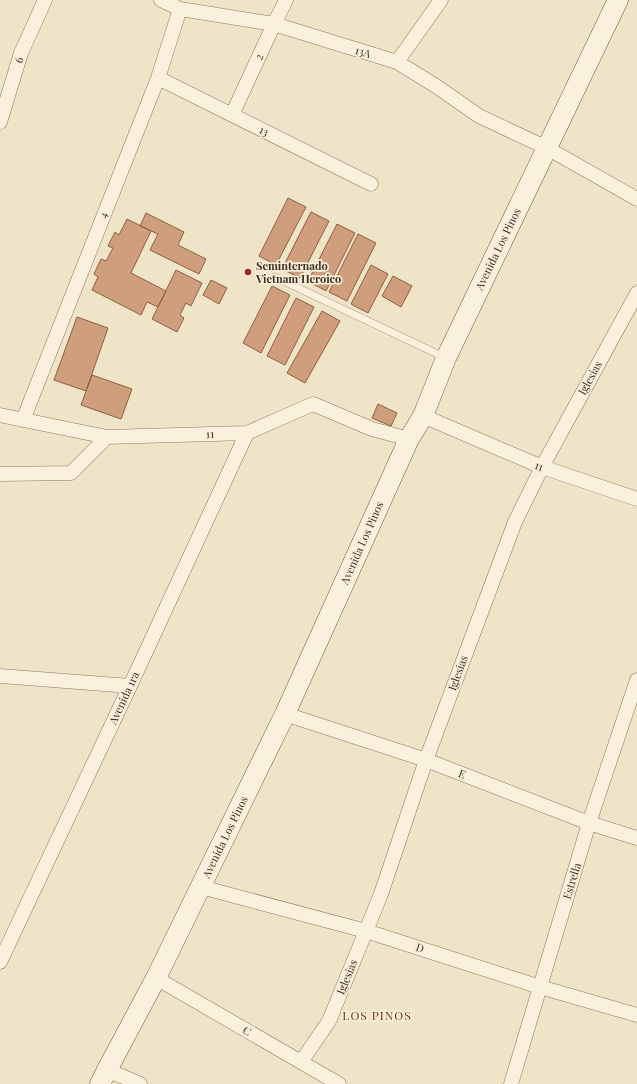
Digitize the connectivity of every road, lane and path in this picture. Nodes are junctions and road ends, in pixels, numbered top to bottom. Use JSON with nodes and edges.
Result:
{"nodes":[{"id":1,"x":45,"y":0,"type":"edge"},
{"id":2,"x":161,"y":0,"type":"edge"},
{"id":3,"x":286,"y":0,"type":"edge"},
{"id":4,"x":441,"y":0,"type":"edge"},
{"id":5,"x":618,"y":0,"type":"edge"},
{"id":6,"x":180,"y":8,"type":"junction"},
{"id":7,"x":274,"y":24,"type":"junction"},
{"id":8,"x":397,"y":62,"type":"junction"},
{"id":9,"x":158,"y":78,"type":"junction"},
{"id":10,"x":232,"y":115,"type":"junction"},
{"id":11,"x":0,"y":122,"type":"edge"},
{"id":12,"x":548,"y":148,"type":"junction"},
{"id":13,"x":371,"y":184,"type":"dead end"},
{"id":14,"x":637,"y":199,"type":"edge"},
{"id":15,"x":276,"y":277,"type":"dead end"},
{"id":16,"x":637,"y":293,"type":"edge"},
{"id":17,"x":446,"y":358,"type":"junction"},
{"id":18,"x":0,"y":415,"type":"edge"},
{"id":19,"x":423,"y":416,"type":"junction"},
{"id":20,"x":23,"y":420,"type":"junction"},
{"id":21,"x":247,"y":433,"type":"junction"},
{"id":22,"x":107,"y":437,"type":"junction"},
{"id":23,"x":409,"y":439,"type":"junction"},
{"id":24,"x":542,"y":467,"type":"junction"},
{"id":25,"x":0,"y":474,"type":"edge"},
{"id":26,"x":637,"y":499,"type":"edge"},
{"id":27,"x":0,"y":676,"type":"edge"},
{"id":28,"x":637,"y":680,"type":"edge"},
{"id":29,"x":130,"y":686,"type":"junction"},
{"id":30,"x":285,"y":714,"type":"junction"},
{"id":31,"x":426,"y":760,"type":"junction"},
{"id":32,"x":590,"y":823,"type":"junction"},
{"id":33,"x":637,"y":838,"type":"edge"},
{"id":34,"x":201,"y":887,"type":"junction"},
{"id":35,"x":366,"y":931,"type":"junction"},
{"id":36,"x":0,"y":962,"type":"edge"},
{"id":37,"x":156,"y":978,"type":"junction"},
{"id":38,"x":540,"y":987,"type":"junction"},
{"id":39,"x":637,"y":1015,"type":"edge"},
{"id":40,"x":301,"y":1062,"type":"junction"},
{"id":41,"x":104,"y":1077,"type":"edge"},
{"id":42,"x":140,"y":1084,"type":"edge"},
{"id":43,"x":339,"y":1084,"type":"edge"},
{"id":44,"x":511,"y":1084,"type":"edge"}],
"edges":[{"from":1,"to":11,"type":"street","name":"6"},
{"from":2,"to":6,"type":"street","name":"13A"},
{"from":3,"to":7,"type":"street","name":"2"},
{"from":4,"to":8,"type":"street"},
{"from":5,"to":12,"type":"street","name":"Avenida Los Pinos"},
{"from":6,"to":7,"type":"street","name":"13A"},
{"from":6,"to":9,"type":"street","name":"4"},
{"from":7,"to":8,"type":"street","name":"13A"},
{"from":7,"to":10,"type":"street","name":"2"},
{"from":8,"to":12,"type":"street","name":"13A"},
{"from":9,"to":10,"type":"street","name":"13"},
{"from":9,"to":20,"type":"street","name":"4"},
{"from":10,"to":13,"type":"street","name":"13"},
{"from":12,"to":14,"type":"street"},
{"from":12,"to":17,"type":"street","name":"Avenida Los Pinos"},
{"from":15,"to":17,"type":"lane"},
{"from":16,"to":24,"type":"street","name":"Iglesias"},
{"from":17,"to":19,"type":"street","name":"Avenida Los Pinos"},
{"from":18,"to":20,"type":"street","name":"11"},
{"from":19,"to":23,"type":"street","name":"Avenida Los Pinos"},
{"from":19,"to":24,"type":"street","name":"11"},
{"from":20,"to":22,"type":"street","name":"11"},
{"from":21,"to":22,"type":"street","name":"11"},
{"from":21,"to":23,"type":"street","name":"11"},
{"from":21,"to":29,"type":"street","name":"Avenida 1ra"},
{"from":22,"to":25,"type":"street"},
{"from":23,"to":30,"type":"street","name":"Avenida Los Pinos"},
{"from":24,"to":26,"type":"street","name":"11"},
{"from":24,"to":31,"type":"street","name":"Iglesias"},
{"from":27,"to":29,"type":"street"},
{"from":28,"to":32,"type":"street","name":"Estrella"},
{"from":29,"to":36,"type":"street","name":"Avenida 1ra"},
{"from":30,"to":31,"type":"street","name":"E"},
{"from":30,"to":34,"type":"street","name":"Avenida Los Pinos"},
{"from":31,"to":32,"type":"street","name":"E"},
{"from":31,"to":35,"type":"street","name":"Iglesias"},
{"from":32,"to":33,"type":"street","name":"E"},
{"from":32,"to":38,"type":"street","name":"Estrella"},
{"from":34,"to":35,"type":"street","name":"D"},
{"from":34,"to":37,"type":"street","name":"Avenida Los Pinos"},
{"from":35,"to":38,"type":"street","name":"D"},
{"from":35,"to":40,"type":"street","name":"Iglesias"},
{"from":37,"to":40,"type":"street","name":"C"},
{"from":37,"to":41,"type":"street","name":"Avenida Los Pinos"},
{"from":38,"to":39,"type":"street","name":"D"},
{"from":38,"to":44,"type":"street","name":"Estrella"},
{"from":40,"to":43,"type":"street","name":"C"},
{"from":41,"to":42,"type":"street"}]}
